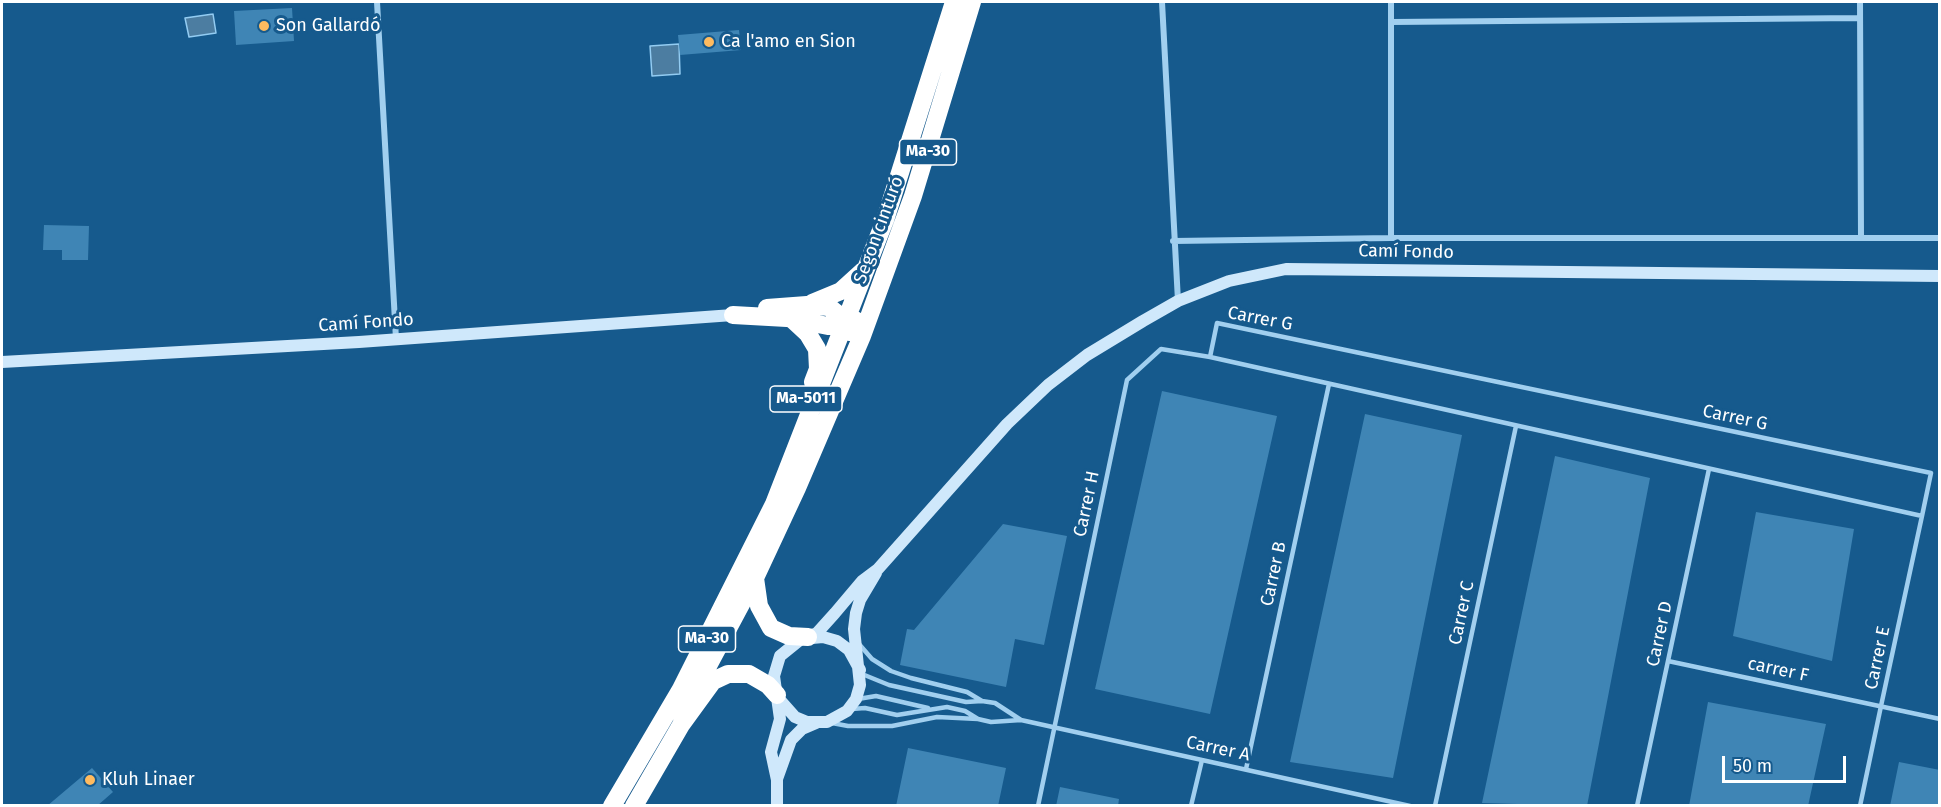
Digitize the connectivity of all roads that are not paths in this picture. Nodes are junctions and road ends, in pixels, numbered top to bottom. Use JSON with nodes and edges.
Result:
{"nodes":[{"id":1,"x":377,"y":2,"type":"edge"},
{"id":2,"x":954,"y":2,"type":"edge"},
{"id":3,"x":972,"y":2,"type":"edge"},
{"id":4,"x":1162,"y":2,"type":"edge"},
{"id":5,"x":1391,"y":2,"type":"edge"},
{"id":6,"x":1860,"y":2,"type":"edge"},
{"id":7,"x":1860,"y":18,"type":"junction"},
{"id":8,"x":1391,"y":22,"type":"junction"},
{"id":9,"x":963,"y":35,"type":"junction"},
{"id":10,"x":1861,"y":237,"type":"junction"},
{"id":11,"x":1391,"y":238,"type":"junction"},
{"id":12,"x":1940,"y":238,"type":"edge"},
{"id":13,"x":1173,"y":241,"type":"junction"},
{"id":14,"x":872,"y":256,"type":"junction"},
{"id":15,"x":1940,"y":276,"type":"edge"},
{"id":16,"x":1178,"y":301,"type":"junction"},
{"id":17,"x":807,"y":305,"type":"junction"},
{"id":18,"x":733,"y":315,"type":"junction"},
{"id":19,"x":793,"y":320,"type":"junction"},
{"id":20,"x":846,"y":324,"type":"junction"},
{"id":21,"x":396,"y":339,"type":"junction"},
{"id":22,"x":1210,"y":357,"type":"junction"},
{"id":23,"x":2,"y":362,"type":"edge"},
{"id":24,"x":1329,"y":384,"type":"junction"},
{"id":25,"x":1516,"y":426,"type":"junction"},
{"id":26,"x":1709,"y":469,"type":"junction"},
{"id":27,"x":789,"y":487,"type":"junction"},
{"id":28,"x":1922,"y":516,"type":"junction"},
{"id":29,"x":878,"y":569,"type":"junction"},
{"id":30,"x":755,"y":579,"type":"junction"},
{"id":31,"x":855,"y":634,"type":"junction"},
{"id":32,"x":808,"y":637,"type":"junction"},
{"id":33,"x":1668,"y":660,"type":"junction"},
{"id":34,"x":860,"y":670,"type":"junction"},
{"id":35,"x":777,"y":695,"type":"junction"},
{"id":36,"x":982,"y":700,"type":"junction"},
{"id":37,"x":1881,"y":706,"type":"junction"},
{"id":38,"x":939,"y":707,"type":"junction"},
{"id":39,"x":850,"y":708,"type":"junction"},
{"id":40,"x":978,"y":719,"type":"junction"},
{"id":41,"x":1940,"y":719,"type":"edge"},
{"id":42,"x":1021,"y":720,"type":"junction"},
{"id":43,"x":822,"y":722,"type":"junction"},
{"id":44,"x":681,"y":725,"type":"junction"},
{"id":45,"x":1053,"y":727,"type":"junction"},
{"id":46,"x":1202,"y":760,"type":"junction"},
{"id":47,"x":1246,"y":769,"type":"junction"},
{"id":48,"x":777,"y":780,"type":"junction"},
{"id":49,"x":1409,"y":805,"type":"edge"},
{"id":50,"x":612,"y":806,"type":"edge"},
{"id":51,"x":633,"y":806,"type":"edge"},
{"id":52,"x":777,"y":806,"type":"edge"},
{"id":53,"x":1038,"y":806,"type":"edge"},
{"id":54,"x":1191,"y":806,"type":"edge"},
{"id":55,"x":1435,"y":806,"type":"edge"},
{"id":56,"x":1637,"y":806,"type":"edge"},
{"id":57,"x":1860,"y":806,"type":"edge"}],
"edges":[{"from":1,"to":21,"type":"street"},
{"from":2,"to":14,"type":"highway","name":"Segon cinturó"},
{"from":3,"to":9,"type":"highway","name":"Segon cinturó","number":"Ma-30"},
{"from":4,"to":13,"type":"street"},
{"from":5,"to":8,"type":"street"},
{"from":6,"to":7,"type":"street"},
{"from":7,"to":8,"type":"street"},
{"from":7,"to":10,"type":"street"},
{"from":8,"to":11,"type":"street"},
{"from":9,"to":20,"type":"highway"},
{"from":9,"to":27,"type":"highway","name":"Segon cinturó","number":"Ma-30"},
{"from":10,"to":11,"type":"street"},
{"from":10,"to":12,"type":"street"},
{"from":11,"to":13,"type":"street"},
{"from":13,"to":16,"type":"street"},
{"from":14,"to":17,"type":"highway"},
{"from":14,"to":20,"type":"highway","name":"Segon cinturó"},
{"from":15,"to":16,"type":"street","name":"Camí Fondo"},
{"from":16,"to":29,"type":"street","name":"Camí Fondo"},
{"from":17,"to":18,"type":"highway"},
{"from":17,"to":20,"type":"highway"},
{"from":18,"to":19,"type":"highway"},
{"from":18,"to":21,"type":"street","name":"Camí Fondo"},
{"from":19,"to":20,"type":"highway"},
{"from":19,"to":27,"type":"highway","number":"Ma-5011"},
{"from":20,"to":27,"type":"highway","name":"Segon cinturó","number":"Ma-30"},
{"from":20,"to":27,"type":"highway"},
{"from":21,"to":23,"type":"street","name":"Camí Fondo"},
{"from":22,"to":24,"type":"lane"},
{"from":22,"to":28,"type":"lane","name":"Carrer G"},
{"from":22,"to":45,"type":"lane","name":"Carrer H"},
{"from":24,"to":25,"type":"lane"},
{"from":24,"to":47,"type":"lane","name":"Carrer B"},
{"from":25,"to":26,"type":"lane"},
{"from":25,"to":55,"type":"lane","name":"Carrer C"},
{"from":26,"to":28,"type":"lane"},
{"from":26,"to":33,"type":"lane","name":"Carrer D"},
{"from":27,"to":30,"type":"highway","number":"Ma-30"},
{"from":27,"to":50,"type":"highway","number":"Ma-30"},
{"from":28,"to":37,"type":"lane","name":"Carrer E"},
{"from":29,"to":31,"type":"street"},
{"from":29,"to":32,"type":"street"},
{"from":30,"to":32,"type":"highway"},
{"from":30,"to":44,"type":"highway","number":"Ma-30"},
{"from":31,"to":34,"type":"street"},
{"from":31,"to":36,"type":"lane"},
{"from":32,"to":34,"type":"street"},
{"from":32,"to":35,"type":"street"},
{"from":33,"to":37,"type":"lane","name":"carrer F"},
{"from":33,"to":56,"type":"lane","name":"Carrer D"},
{"from":34,"to":36,"type":"lane"},
{"from":34,"to":39,"type":"street"},
{"from":35,"to":43,"type":"street"},
{"from":35,"to":44,"type":"highway"},
{"from":35,"to":48,"type":"street"},
{"from":36,"to":42,"type":"lane"},
{"from":37,"to":41,"type":"lane","name":"carrer F"},
{"from":37,"to":57,"type":"lane","name":"Carrer E"},
{"from":38,"to":39,"type":"lane"},
{"from":38,"to":39,"type":"lane"},
{"from":38,"to":40,"type":"lane"},
{"from":39,"to":43,"type":"street"},
{"from":40,"to":42,"type":"lane"},
{"from":40,"to":43,"type":"lane"},
{"from":42,"to":45,"type":"lane","name":"Carrer A"},
{"from":43,"to":48,"type":"street"},
{"from":44,"to":51,"type":"highway","number":"Ma-30"},
{"from":45,"to":46,"type":"lane","name":"Carrer A"},
{"from":45,"to":53,"type":"lane"},
{"from":46,"to":47,"type":"lane","name":"Carrer A"},
{"from":46,"to":54,"type":"lane"},
{"from":47,"to":49,"type":"lane","name":"Carrer A"},
{"from":48,"to":52,"type":"street"}]}
